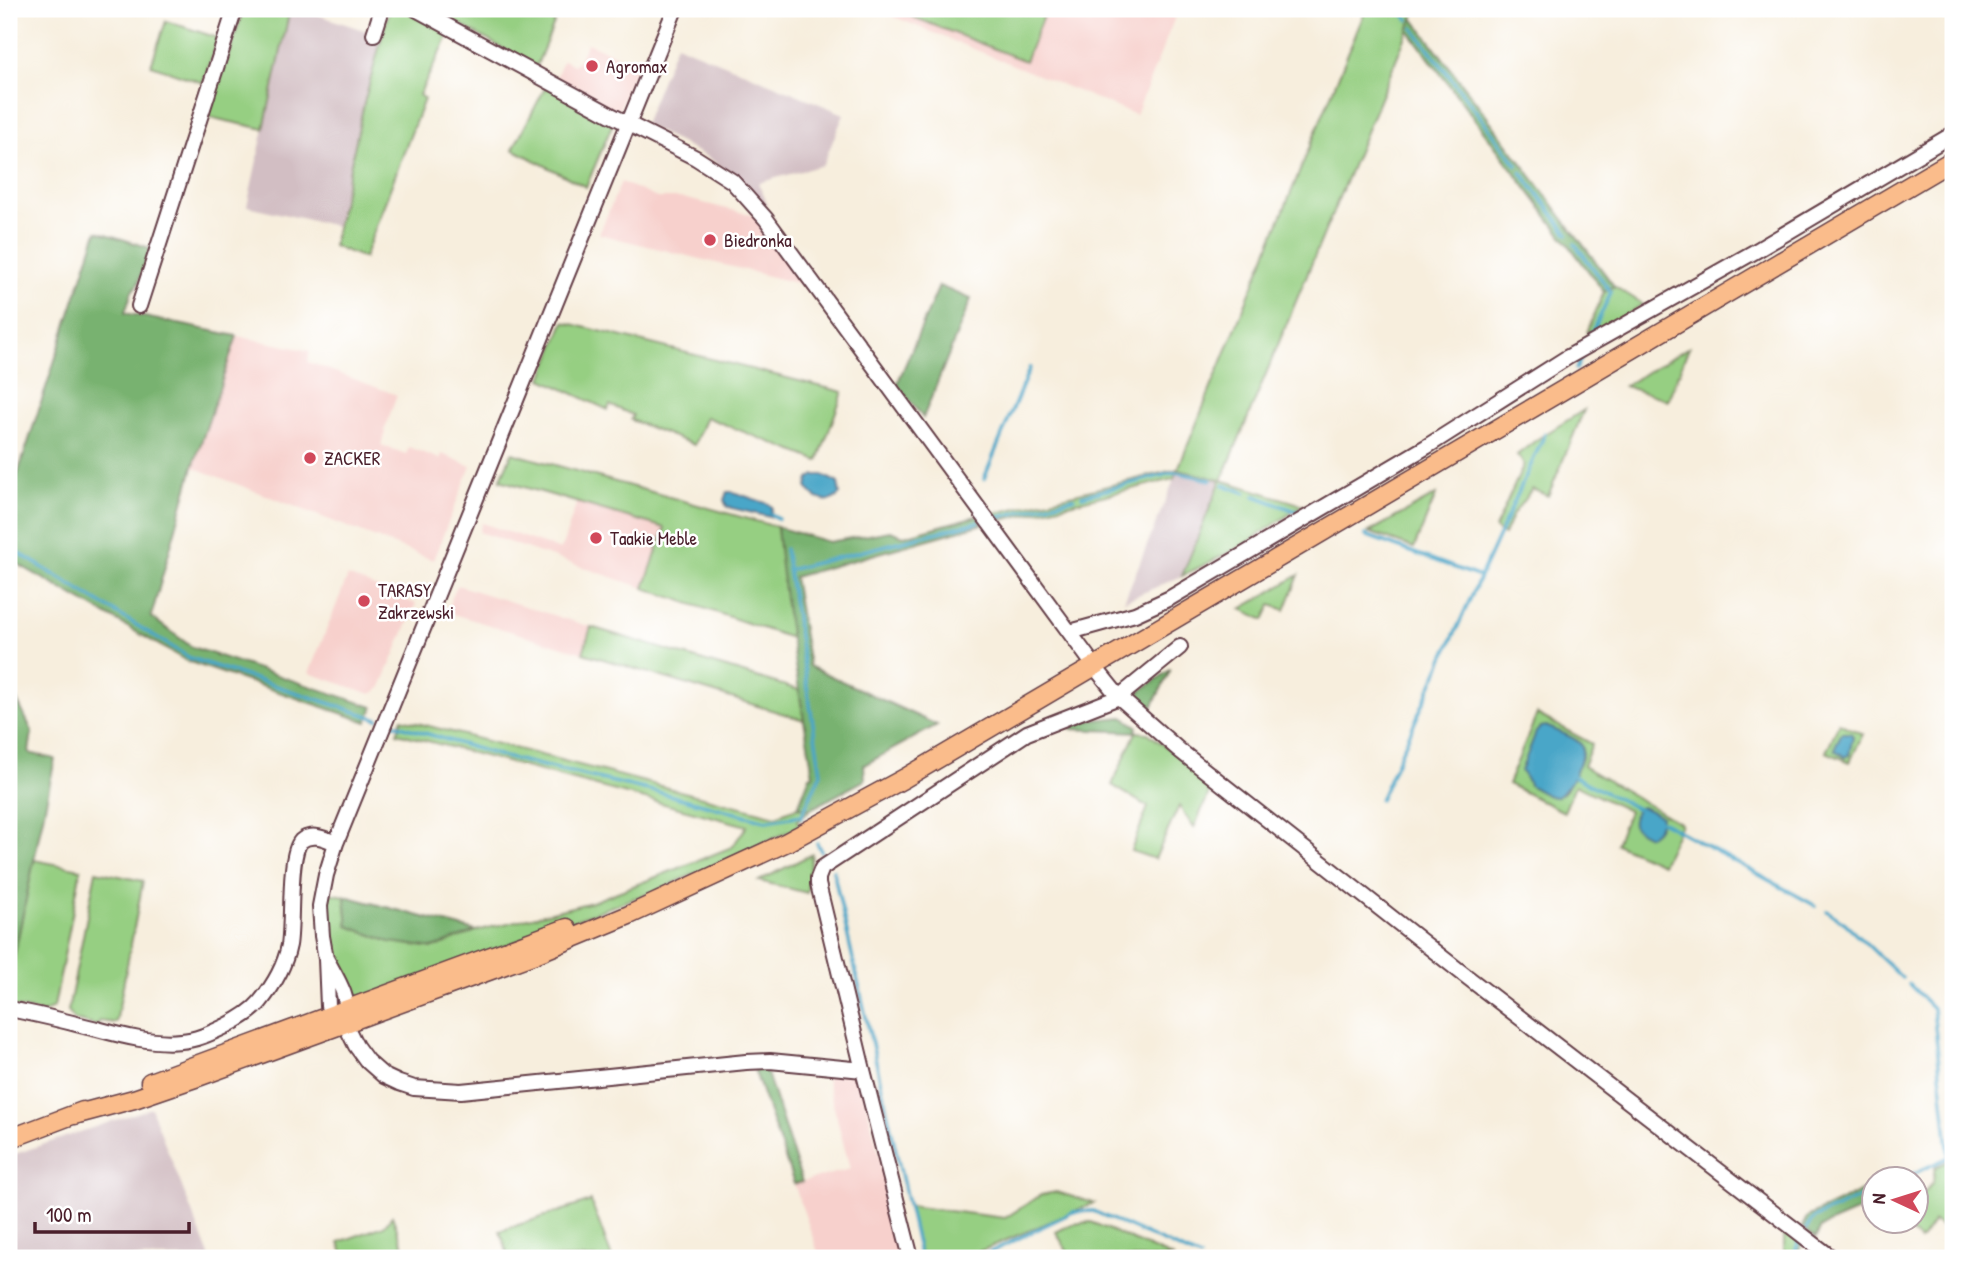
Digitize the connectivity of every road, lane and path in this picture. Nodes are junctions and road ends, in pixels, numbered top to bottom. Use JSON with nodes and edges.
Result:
{"nodes":[{"id":1,"x":235,"y":9,"type":"edge"},
{"id":2,"x":382,"y":9,"type":"edge"},
{"id":3,"x":416,"y":9,"type":"edge"},
{"id":4,"x":675,"y":9,"type":"edge"},
{"id":5,"x":374,"y":34,"type":"dead end"},
{"id":6,"x":628,"y":124,"type":"junction"},
{"id":7,"x":1953,"y":134,"type":"edge"},
{"id":8,"x":1953,"y":160,"type":"edge"},
{"id":9,"x":139,"y":306,"type":"dead end"},
{"id":10,"x":1070,"y":632,"type":"junction"},
{"id":11,"x":1180,"y":647,"type":"dead end"},
{"id":12,"x":1095,"y":666,"type":"junction"},
{"id":13,"x":1119,"y":697,"type":"junction"},
{"id":14,"x":336,"y":843,"type":"junction"},
{"id":15,"x":9,"y":1009,"type":"edge"},
{"id":16,"x":341,"y":1016,"type":"junction"},
{"id":17,"x":863,"y":1070,"type":"junction"},
{"id":18,"x":9,"y":1139,"type":"edge"},
{"id":19,"x":911,"y":1258,"type":"edge"},
{"id":20,"x":1832,"y":1258,"type":"edge"}],
"edges":[{"from":1,"to":9,"type":"street"},
{"from":2,"to":5,"type":"street"},
{"from":3,"to":6,"type":"street"},
{"from":4,"to":6,"type":"street"},
{"from":6,"to":10,"type":"street"},
{"from":6,"to":14,"type":"street"},
{"from":7,"to":10,"type":"street"},
{"from":8,"to":12,"type":"main road"},
{"from":10,"to":12,"type":"street"},
{"from":11,"to":13,"type":"street"},
{"from":12,"to":13,"type":"street"},
{"from":12,"to":16,"type":"main road"},
{"from":13,"to":17,"type":"street"},
{"from":13,"to":20,"type":"street"},
{"from":14,"to":15,"type":"street"},
{"from":14,"to":16,"type":"street"},
{"from":16,"to":17,"type":"street"},
{"from":16,"to":18,"type":"main road"},
{"from":17,"to":19,"type":"street"}]}
